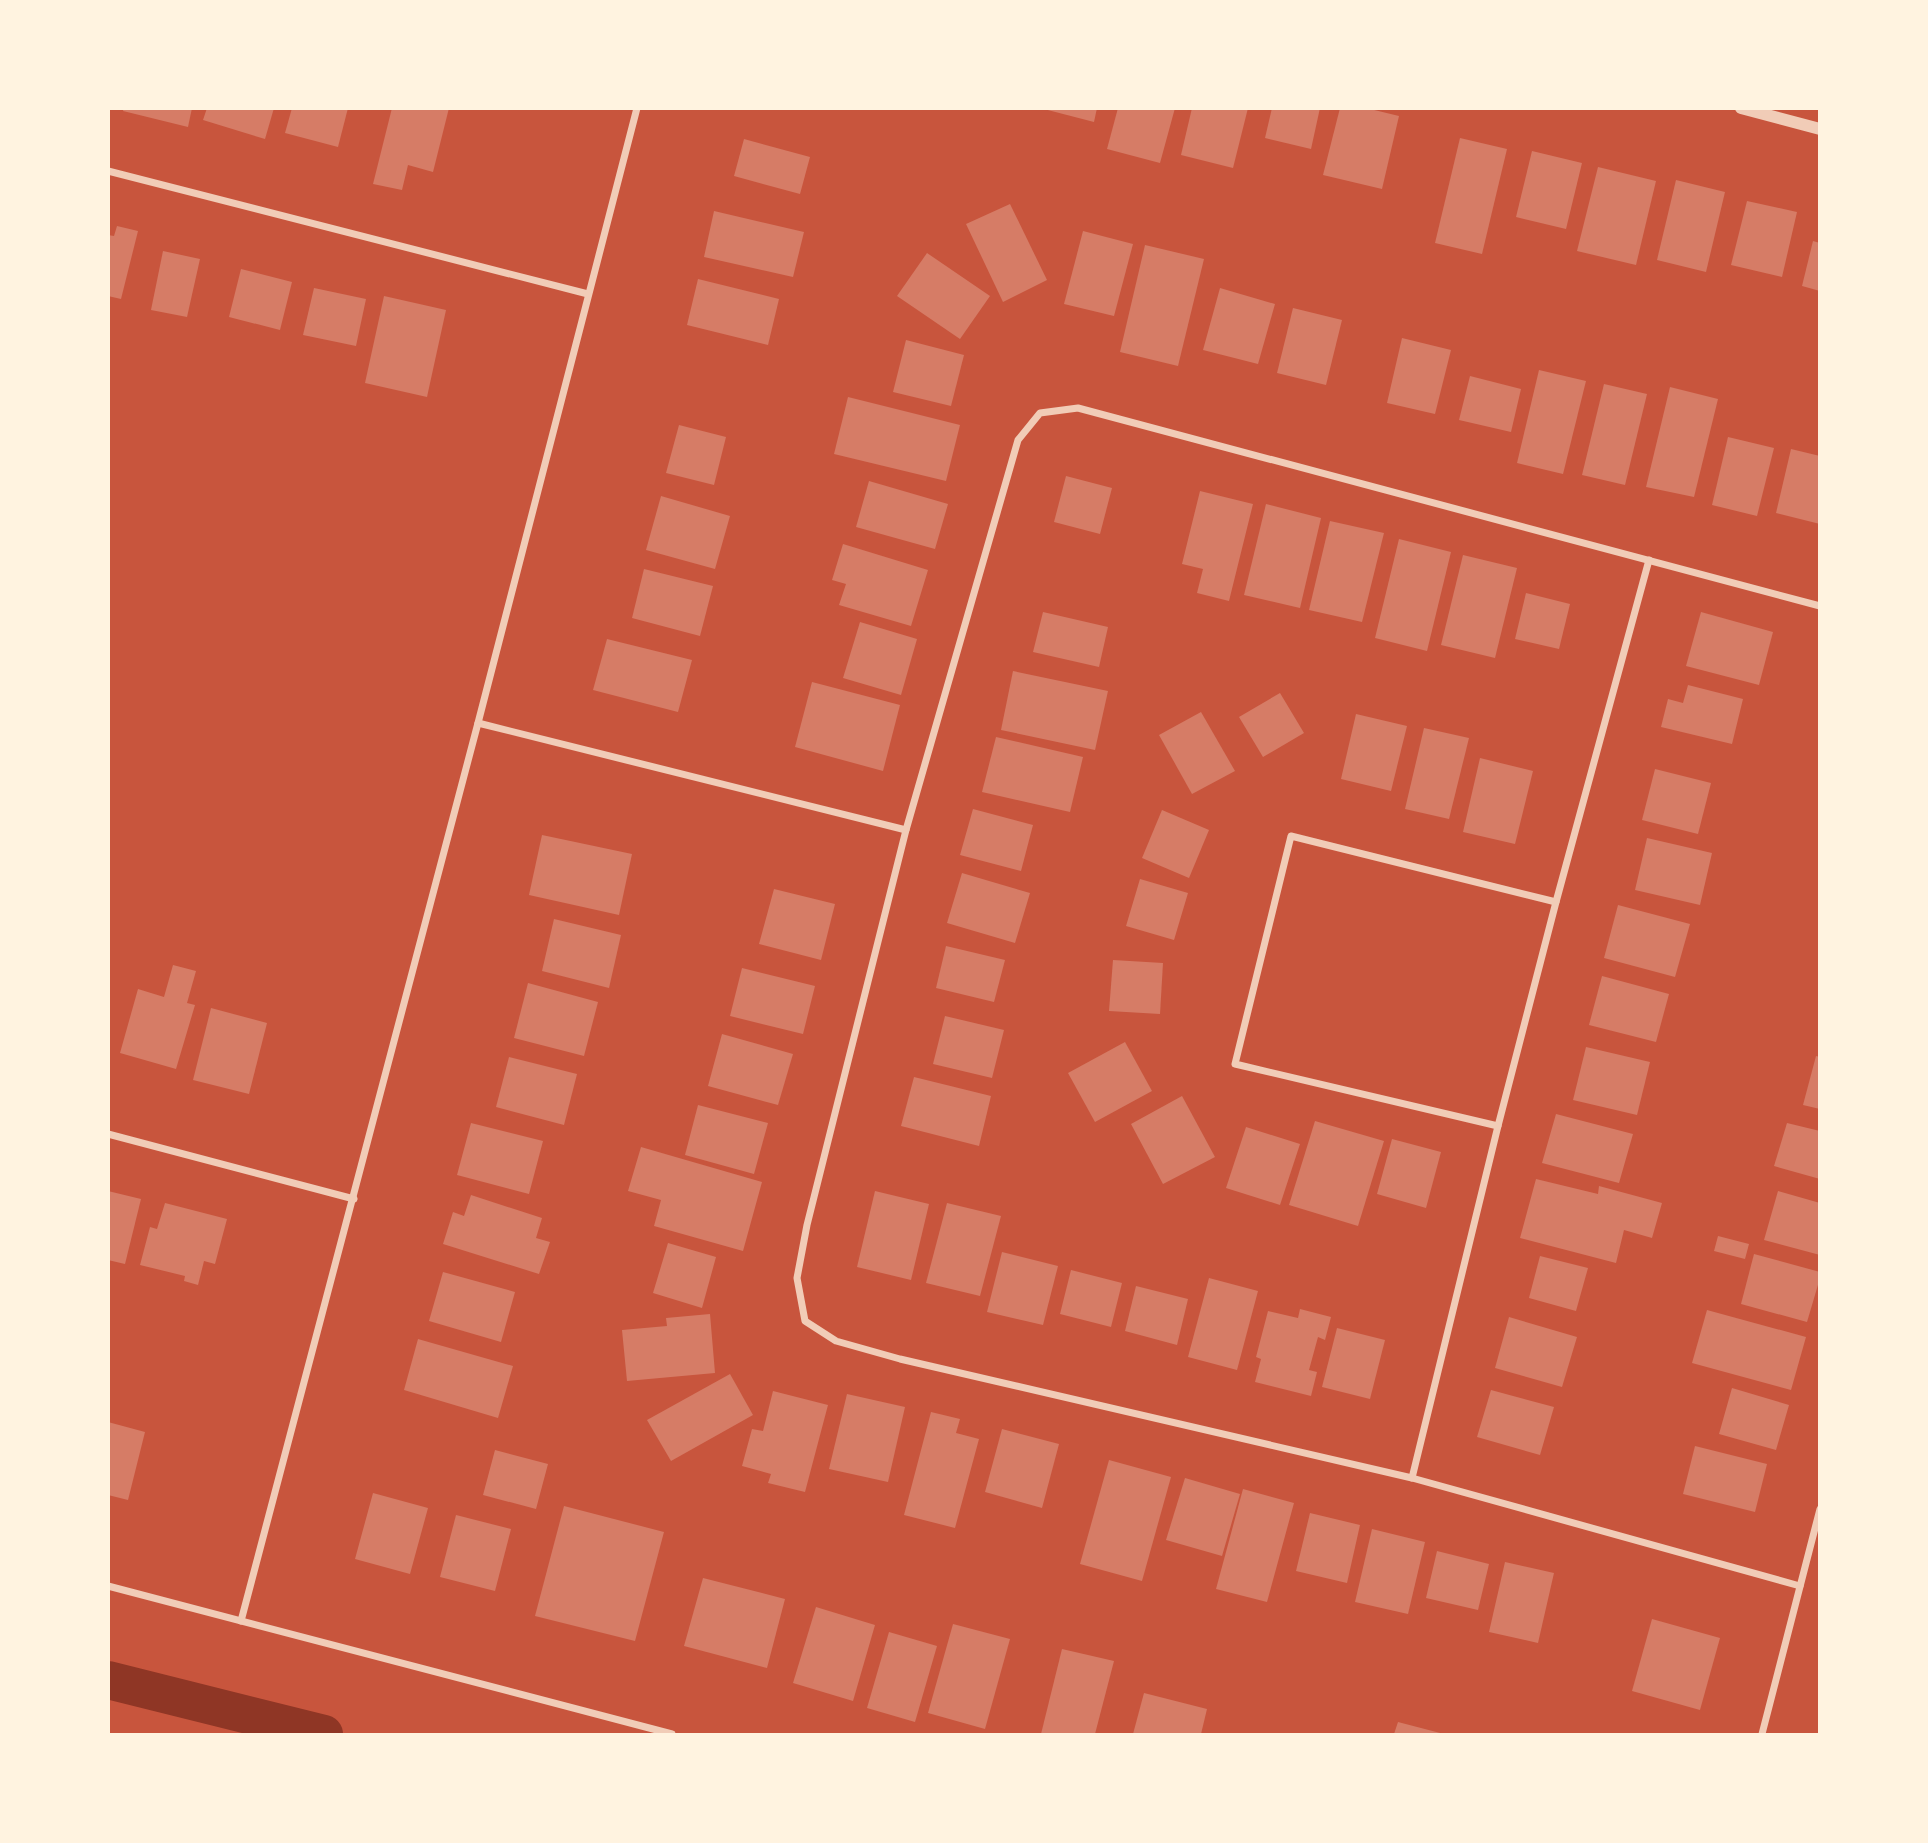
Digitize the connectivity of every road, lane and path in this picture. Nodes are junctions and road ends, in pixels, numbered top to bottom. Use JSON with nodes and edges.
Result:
{"nodes":[{"id":1,"x":637,"y":108,"type":"edge"},
{"id":2,"x":1741,"y":108,"type":"edge"},
{"id":3,"x":1819,"y":129,"type":"edge"},
{"id":4,"x":108,"y":171,"type":"edge"},
{"id":5,"x":589,"y":294,"type":"junction"},
{"id":6,"x":1648,"y":560,"type":"junction"},
{"id":7,"x":1819,"y":606,"type":"edge"},
{"id":8,"x":478,"y":723,"type":"junction"},
{"id":9,"x":906,"y":830,"type":"junction"},
{"id":10,"x":1556,"y":902,"type":"junction"},
{"id":11,"x":1498,"y":1126,"type":"junction"},
{"id":12,"x":108,"y":1135,"type":"edge"},
{"id":13,"x":354,"y":1199,"type":"junction"},
{"id":14,"x":1412,"y":1478,"type":"junction"},
{"id":15,"x":1819,"y":1510,"type":"edge"},
{"id":16,"x":108,"y":1586,"type":"edge"},
{"id":17,"x":1800,"y":1586,"type":"junction"},
{"id":18,"x":241,"y":1621,"type":"junction"},
{"id":19,"x":672,"y":1734,"type":"edge"},
{"id":20,"x":1762,"y":1734,"type":"edge"}],
"edges":[{"from":1,"to":5,"type":"street"},
{"from":2,"to":3,"type":"street"},
{"from":4,"to":5,"type":"street"},
{"from":5,"to":8,"type":"street"},
{"from":6,"to":7,"type":"street"},
{"from":6,"to":9,"type":"street"},
{"from":6,"to":10,"type":"street"},
{"from":8,"to":9,"type":"street"},
{"from":8,"to":13,"type":"street"},
{"from":9,"to":14,"type":"street"},
{"from":10,"to":11,"type":"street"},
{"from":10,"to":11,"type":"street"},
{"from":11,"to":14,"type":"street"},
{"from":12,"to":13,"type":"street"},
{"from":13,"to":18,"type":"street"},
{"from":14,"to":17,"type":"street"},
{"from":15,"to":17,"type":"street"},
{"from":16,"to":18,"type":"street"},
{"from":17,"to":20,"type":"street"},
{"from":18,"to":19,"type":"street"}]}
